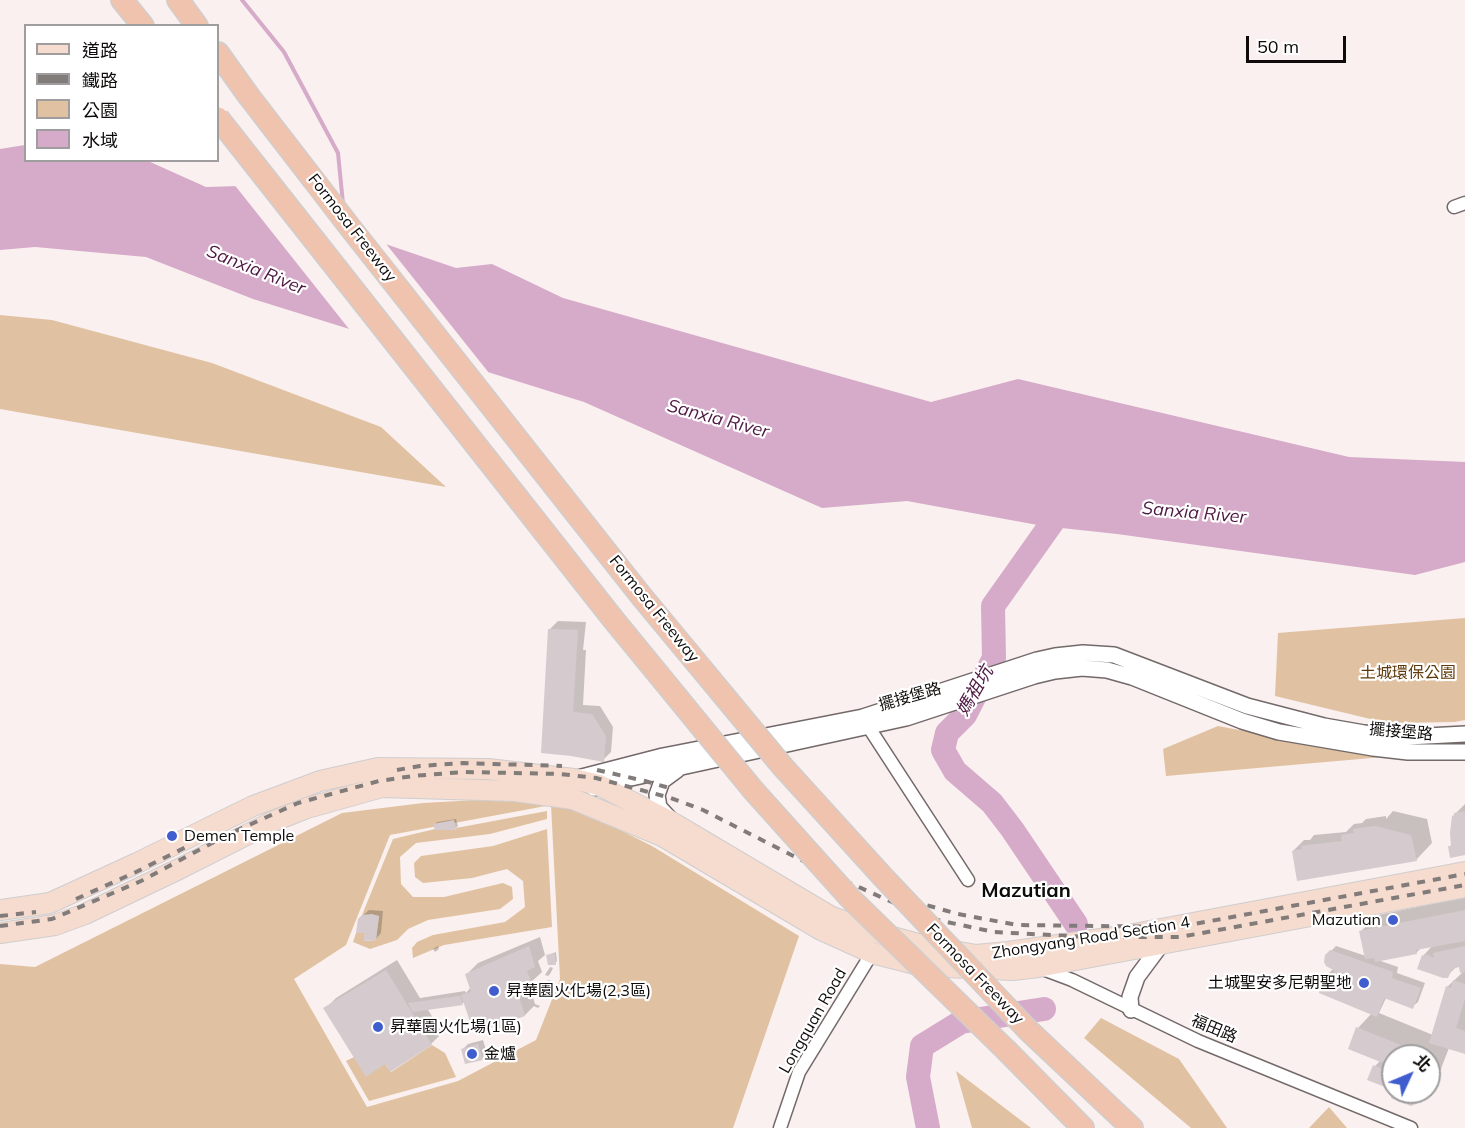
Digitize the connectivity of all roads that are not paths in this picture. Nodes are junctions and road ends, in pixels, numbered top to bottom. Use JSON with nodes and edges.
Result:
{"nodes":[{"id":1,"x":122,"y":0,"type":"edge"},
{"id":2,"x":178,"y":0,"type":"edge"},
{"id":3,"x":141,"y":24,"type":"edge"},
{"id":4,"x":196,"y":24,"type":"edge"},
{"id":5,"x":219,"y":54,"type":"edge"},
{"id":6,"x":219,"y":119,"type":"edge"},
{"id":7,"x":903,"y":712,"type":"junction"},
{"id":8,"x":866,"y":722,"type":"junction"},
{"id":9,"x":1465,"y":734,"type":"edge"},
{"id":10,"x":1465,"y":752,"type":"edge"},
{"id":11,"x":679,"y":769,"type":"junction"},
{"id":12,"x":574,"y":778,"type":"junction"},
{"id":13,"x":599,"y":785,"type":"junction"},
{"id":14,"x":573,"y":799,"type":"junction"},
{"id":15,"x":675,"y":824,"type":"junction"},
{"id":16,"x":1465,"y":872,"type":"edge"},
{"id":17,"x":968,"y":880,"type":"dead end"},
{"id":18,"x":1465,"y":887,"type":"edge"},
{"id":19,"x":0,"y":910,"type":"edge"},
{"id":20,"x":873,"y":932,"type":"junction"},
{"id":21,"x":0,"y":933,"type":"edge"},
{"id":22,"x":1055,"y":935,"type":"dead end"},
{"id":23,"x":1108,"y":942,"type":"junction"},
{"id":24,"x":1163,"y":942,"type":"junction"},
{"id":25,"x":1008,"y":952,"type":"junction"},
{"id":26,"x":872,"y":954,"type":"junction"},
{"id":27,"x":1038,"y":967,"type":"junction"},
{"id":28,"x":1131,"y":1010,"type":"junction"},
{"id":29,"x":780,"y":1128,"type":"edge"},
{"id":30,"x":1083,"y":1128,"type":"edge"},
{"id":31,"x":1132,"y":1128,"type":"edge"},
{"id":32,"x":1411,"y":1128,"type":"edge"}],
"edges":[{"from":1,"to":3,"type":"highway"},
{"from":2,"to":4,"type":"highway"},
{"from":5,"to":31,"type":"highway","name":"Formosa Freeway","bridge":true},
{"from":6,"to":30,"type":"highway","name":"Formosa Freeway","bridge":true},
{"from":7,"to":8,"type":"street","name":"擺接堡路"},
{"from":7,"to":9,"type":"street","name":"擺接堡路"},
{"from":7,"to":10,"type":"street","name":"擺接堡路"},
{"from":8,"to":11,"type":"street","name":"擺接堡路"},
{"from":8,"to":12,"type":"street","name":"擺接堡路"},
{"from":8,"to":17,"type":"street"},
{"from":11,"to":13,"type":"street","name":"擺接堡路"},
{"from":11,"to":15,"type":"street"},
{"from":12,"to":13,"type":"main road","name":"Zhongyang Road Section 4"},
{"from":12,"to":19,"type":"main road","name":"Zhongyang Road Section 4"},
{"from":13,"to":14,"type":"street","name":"擺接堡路"},
{"from":13,"to":15,"type":"main road","name":"Zhongyang Road Section 4"},
{"from":14,"to":21,"type":"main road","name":"Zhongyang Road Section 4"},
{"from":14,"to":26,"type":"main road","name":"Zhongyang Road Section 4"},
{"from":15,"to":20,"type":"main road","name":"Zhongyang Road Section 4"},
{"from":16,"to":23,"type":"main road","name":"Zhongyang Road Section 4"},
{"from":18,"to":24,"type":"main road","name":"Zhongyang Road Section 4"},
{"from":20,"to":25,"type":"main road","name":"Zhongyang Road Section 4"},
{"from":20,"to":26,"type":"street","name":"Longquan Road"},
{"from":22,"to":23,"type":"street"},
{"from":23,"to":24,"type":"main road","name":"Zhongyang Road Section 4"},
{"from":23,"to":25,"type":"main road","name":"Zhongyang Road Section 4"},
{"from":23,"to":27,"type":"main road","name":"Zhongyang Road Section 4"},
{"from":24,"to":28,"type":"street"},
{"from":25,"to":27,"type":"street","name":"福田路"},
{"from":26,"to":27,"type":"main road","name":"Zhongyang Road Section 4"},
{"from":26,"to":29,"type":"street","name":"Longquan Road"},
{"from":27,"to":28,"type":"street","name":"福田路"},
{"from":28,"to":32,"type":"street","name":"福田路"}]}
